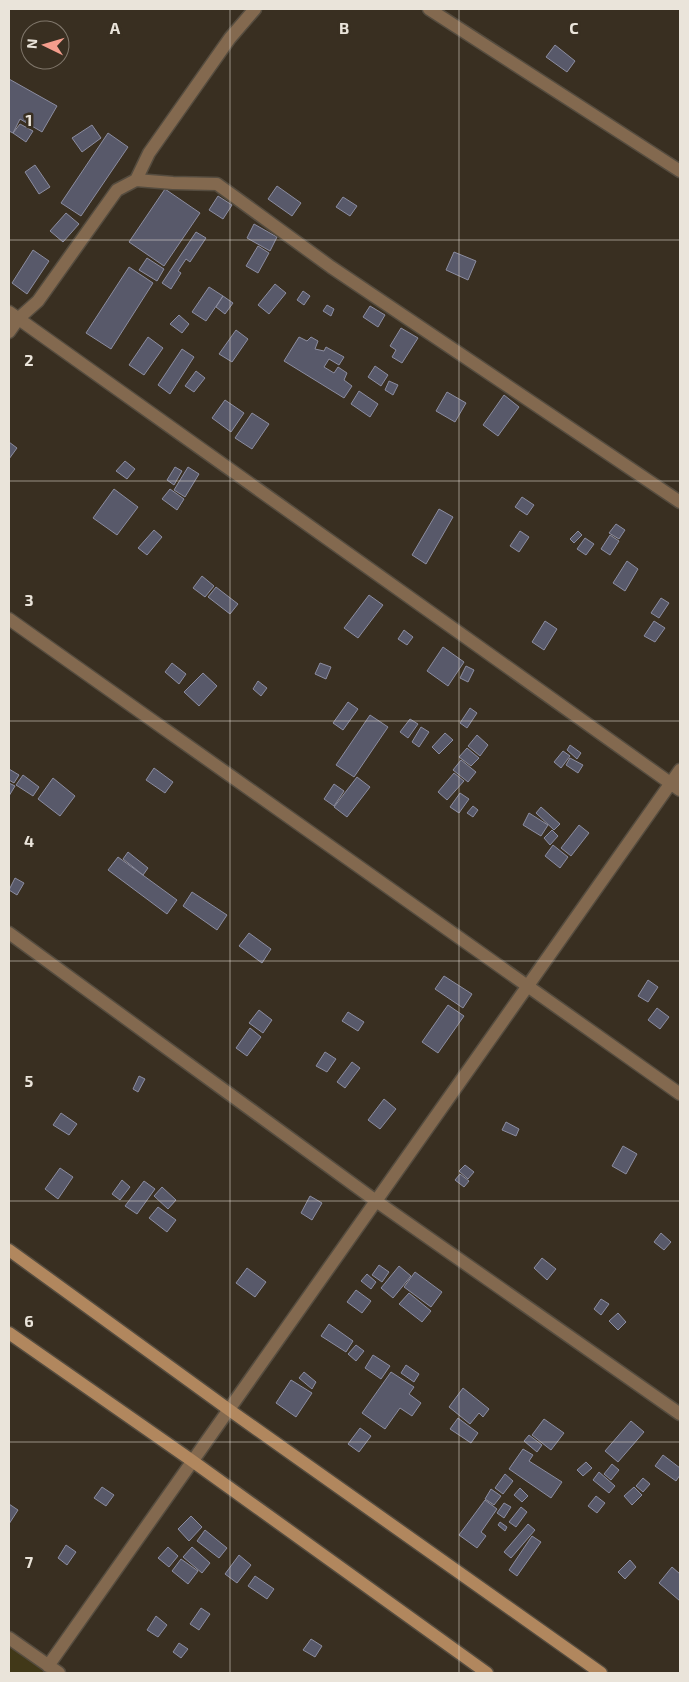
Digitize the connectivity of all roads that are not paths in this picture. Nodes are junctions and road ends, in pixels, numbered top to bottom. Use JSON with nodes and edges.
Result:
{"nodes":[{"id":1,"x":255,"y":9,"type":"edge"},
{"id":2,"x":429,"y":9,"type":"edge"},
{"id":3,"x":680,"y":171,"type":"edge"},
{"id":4,"x":136,"y":180,"type":"junction"},
{"id":5,"x":14,"y":315,"type":"edge"},
{"id":6,"x":9,"y":332,"type":"edge"},
{"id":7,"x":680,"y":502,"type":"edge"},
{"id":8,"x":9,"y":620,"type":"edge"},
{"id":9,"x":680,"y":770,"type":"edge"},
{"id":10,"x":676,"y":787,"type":"edge"},
{"id":11,"x":9,"y":933,"type":"edge"},
{"id":12,"x":529,"y":986,"type":"junction"},
{"id":13,"x":680,"y":1094,"type":"edge"},
{"id":14,"x":376,"y":1201,"type":"junction"},
{"id":15,"x":9,"y":1250,"type":"edge"},
{"id":16,"x":9,"y":1333,"type":"edge"},
{"id":17,"x":228,"y":1409,"type":"junction"},
{"id":18,"x":680,"y":1414,"type":"edge"},
{"id":19,"x":191,"y":1460,"type":"junction"},
{"id":20,"x":9,"y":1638,"type":"edge"},
{"id":21,"x":48,"y":1666,"type":"junction"},
{"id":22,"x":59,"y":1673,"type":"edge"},
{"id":23,"x":487,"y":1673,"type":"edge"},
{"id":24,"x":602,"y":1673,"type":"edge"}],
"edges":[{"from":1,"to":4,"type":"street"},
{"from":2,"to":3,"type":"street"},
{"from":4,"to":5,"type":"street"},
{"from":4,"to":7,"type":"street"},
{"from":5,"to":6,"type":"street"},
{"from":5,"to":10,"type":"street"},
{"from":8,"to":12,"type":"street"},
{"from":9,"to":10,"type":"street"},
{"from":10,"to":12,"type":"street"},
{"from":11,"to":14,"type":"street"},
{"from":12,"to":13,"type":"street"},
{"from":12,"to":14,"type":"street"},
{"from":14,"to":17,"type":"street"},
{"from":14,"to":18,"type":"street"},
{"from":15,"to":17,"type":"street"},
{"from":16,"to":19,"type":"street"},
{"from":17,"to":19,"type":"street"},
{"from":17,"to":24,"type":"street"},
{"from":19,"to":21,"type":"street"},
{"from":19,"to":23,"type":"street"},
{"from":20,"to":21,"type":"street"},
{"from":21,"to":22,"type":"street"}]}
